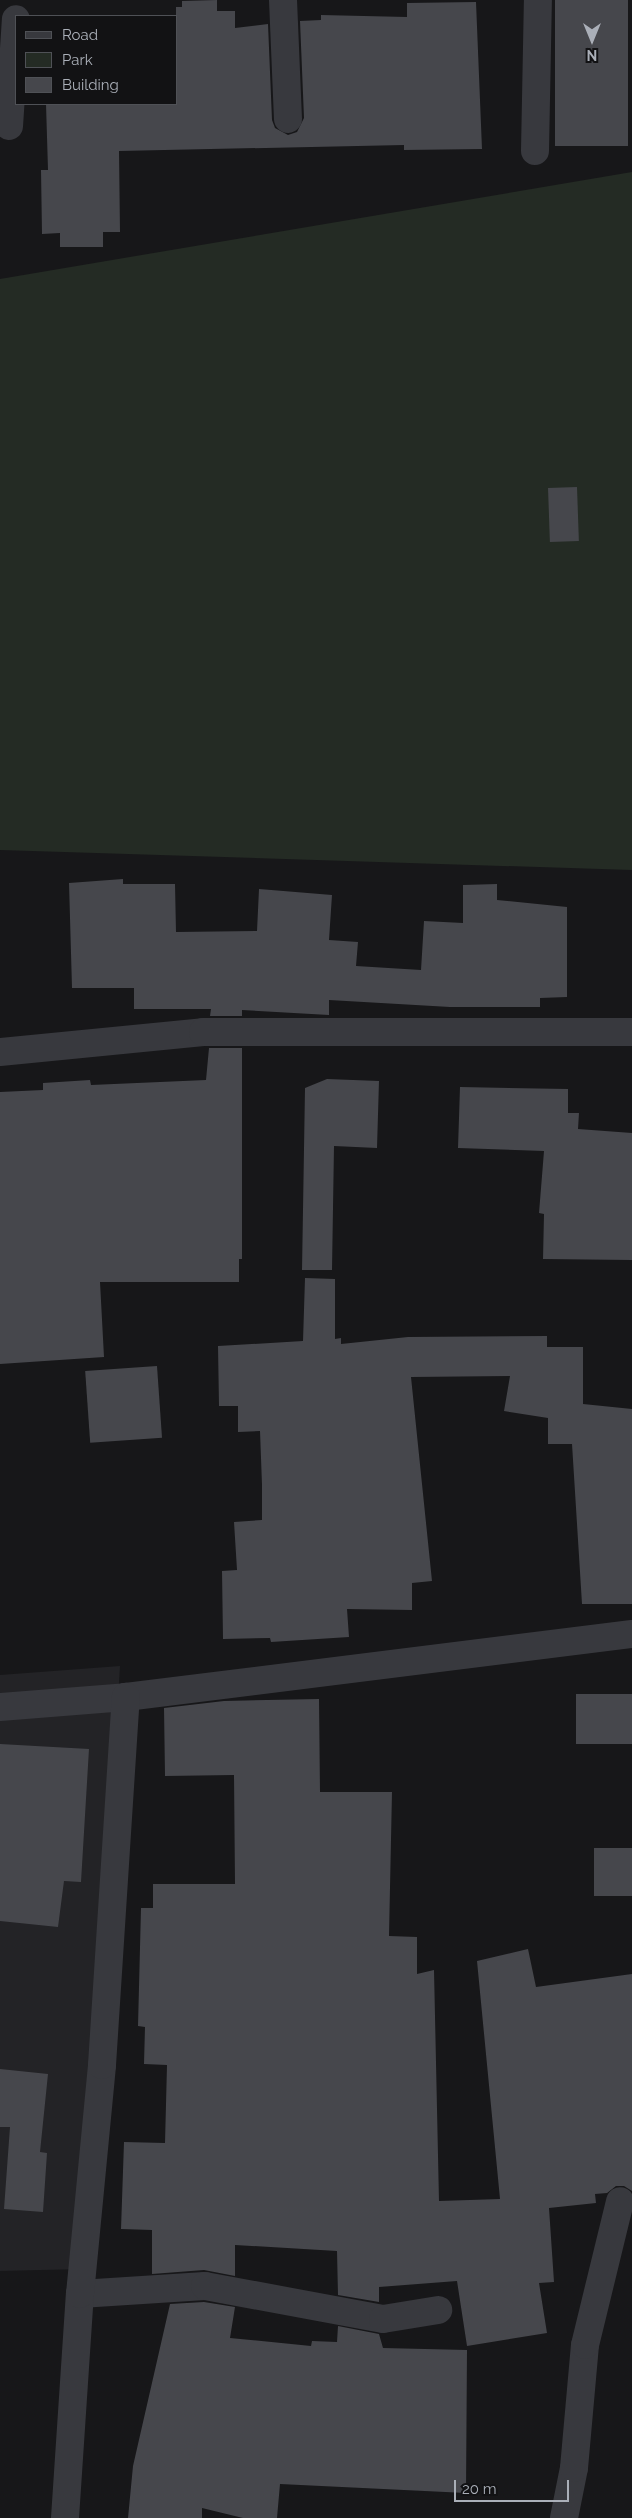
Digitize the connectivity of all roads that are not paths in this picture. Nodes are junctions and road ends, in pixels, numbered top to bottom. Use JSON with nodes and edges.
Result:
{"nodes":[{"id":1,"x":18,"y":0,"type":"edge"},
{"id":2,"x":283,"y":0,"type":"edge"},
{"id":3,"x":538,"y":0,"type":"edge"},
{"id":4,"x":16,"y":15,"type":"edge"},
{"id":5,"x":15,"y":33,"type":"edge"},
{"id":6,"x":288,"y":119,"type":"dead end"},
{"id":7,"x":9,"y":126,"type":"dead end"},
{"id":8,"x":535,"y":151,"type":"dead end"},
{"id":9,"x":632,"y":1032,"type":"edge"},
{"id":10,"x":0,"y":1052,"type":"edge"},
{"id":11,"x":632,"y":1634,"type":"edge"},
{"id":12,"x":126,"y":1697,"type":"junction"},
{"id":13,"x":0,"y":1707,"type":"edge"},
{"id":14,"x":620,"y":2200,"type":"dead end"},
{"id":15,"x":80,"y":2294,"type":"junction"},
{"id":16,"x":438,"y":2310,"type":"dead end"},
{"id":17,"x":64,"y":2518,"type":"edge"},
{"id":18,"x":564,"y":2518,"type":"edge"}],
"edges":[{"from":1,"to":4,"type":"street"},
{"from":2,"to":6,"type":"street"},
{"from":3,"to":8,"type":"street"},
{"from":5,"to":7,"type":"street"},
{"from":9,"to":10,"type":"street"},
{"from":11,"to":12,"type":"street"},
{"from":12,"to":13,"type":"street"},
{"from":12,"to":15,"type":"street"},
{"from":14,"to":18,"type":"street"},
{"from":15,"to":16,"type":"street"},
{"from":15,"to":17,"type":"street"}]}
